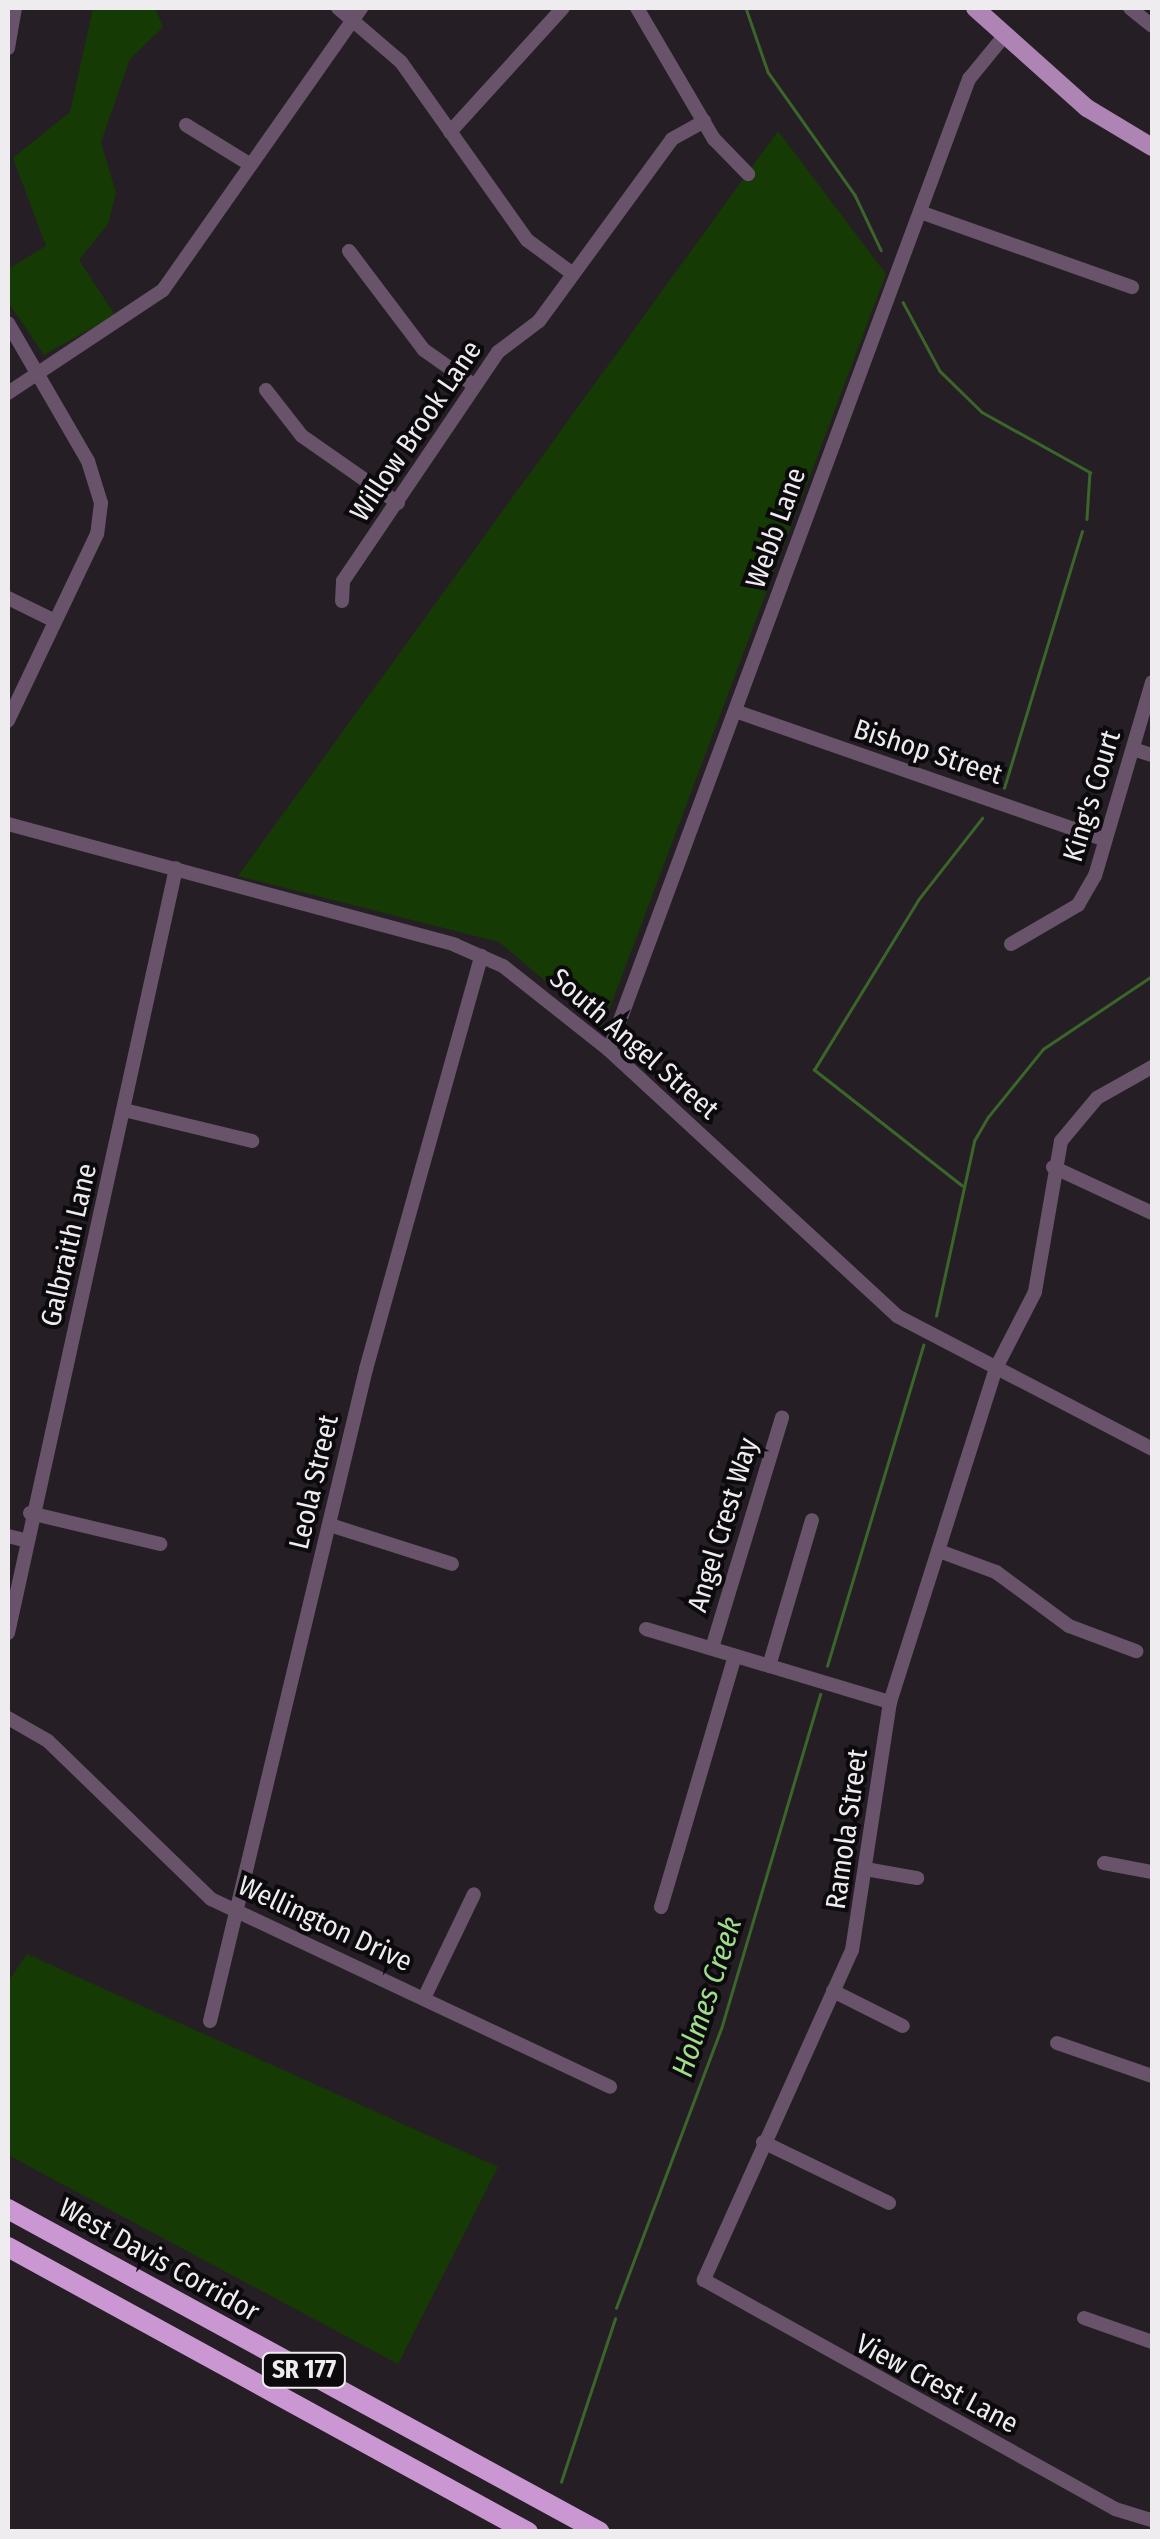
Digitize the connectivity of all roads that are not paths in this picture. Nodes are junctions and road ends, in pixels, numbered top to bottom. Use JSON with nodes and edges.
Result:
{"nodes":[{"id":1,"x":15,"y":8,"type":"edge"},
{"id":2,"x":338,"y":8,"type":"edge"},
{"id":3,"x":564,"y":8,"type":"edge"},
{"id":4,"x":637,"y":8,"type":"edge"},
{"id":5,"x":975,"y":8,"type":"edge"},
{"id":6,"x":1130,"y":8,"type":"edge"},
{"id":7,"x":357,"y":13,"type":"edge"},
{"id":8,"x":1152,"y":25,"type":"edge"},
{"id":9,"x":1005,"y":35,"type":"junction"},
{"id":10,"x":8,"y":48,"type":"edge"},
{"id":11,"x":704,"y":120,"type":"junction"},
{"id":12,"x":186,"y":125,"type":"dead end"},
{"id":13,"x":450,"y":132,"type":"junction"},
{"id":14,"x":1152,"y":147,"type":"edge"},
{"id":15,"x":246,"y":162,"type":"junction"},
{"id":16,"x":748,"y":174,"type":"dead end"},
{"id":17,"x":920,"y":212,"type":"junction"},
{"id":18,"x":349,"y":251,"type":"dead end"},
{"id":19,"x":573,"y":274,"type":"junction"},
{"id":20,"x":1132,"y":287,"type":"dead end"},
{"id":21,"x":8,"y":323,"type":"edge"},
{"id":22,"x":37,"y":373,"type":"junction"},
{"id":23,"x":475,"y":386,"type":"junction"},
{"id":24,"x":266,"y":390,"type":"dead end"},
{"id":25,"x":8,"y":392,"type":"edge"},
{"id":26,"x":398,"y":503,"type":"junction"},
{"id":27,"x":8,"y":598,"type":"edge"},
{"id":28,"x":342,"y":600,"type":"dead end"},
{"id":29,"x":55,"y":621,"type":"junction"},
{"id":30,"x":1152,"y":682,"type":"edge"},
{"id":31,"x":734,"y":711,"type":"junction"},
{"id":32,"x":8,"y":720,"type":"edge"},
{"id":33,"x":1133,"y":749,"type":"junction"},
{"id":34,"x":1152,"y":755,"type":"edge"},
{"id":35,"x":8,"y":824,"type":"edge"},
{"id":36,"x":1105,"y":840,"type":"junction"},
{"id":37,"x":176,"y":868,"type":"junction"},
{"id":38,"x":1011,"y":944,"type":"dead end"},
{"id":39,"x":481,"y":956,"type":"junction"},
{"id":40,"x":609,"y":1050,"type":"junction"},
{"id":41,"x":1152,"y":1068,"type":"edge"},
{"id":42,"x":124,"y":1110,"type":"junction"},
{"id":43,"x":252,"y":1141,"type":"dead end"},
{"id":44,"x":1053,"y":1167,"type":"junction"},
{"id":45,"x":1152,"y":1213,"type":"edge"},
{"id":46,"x":996,"y":1368,"type":"junction"},
{"id":47,"x":782,"y":1417,"type":"dead end"},
{"id":48,"x":1152,"y":1449,"type":"edge"},
{"id":49,"x":30,"y":1513,"type":"junction"},
{"id":50,"x":812,"y":1520,"type":"dead end"},
{"id":51,"x":330,"y":1525,"type":"junction"},
{"id":52,"x":8,"y":1536,"type":"edge"},
{"id":53,"x":24,"y":1540,"type":"junction"},
{"id":54,"x":160,"y":1544,"type":"dead end"},
{"id":55,"x":939,"y":1551,"type":"junction"},
{"id":56,"x":452,"y":1564,"type":"dead end"},
{"id":57,"x":646,"y":1629,"type":"dead end"},
{"id":58,"x":8,"y":1632,"type":"edge"},
{"id":59,"x":712,"y":1648,"type":"junction"},
{"id":60,"x":1136,"y":1652,"type":"dead end"},
{"id":61,"x":735,"y":1656,"type":"junction"},
{"id":62,"x":769,"y":1666,"type":"junction"},
{"id":63,"x":890,"y":1702,"type":"junction"},
{"id":64,"x":8,"y":1718,"type":"edge"},
{"id":65,"x":1104,"y":1864,"type":"dead end"},
{"id":66,"x":871,"y":1870,"type":"junction"},
{"id":67,"x":1152,"y":1872,"type":"edge"},
{"id":68,"x":917,"y":1878,"type":"dead end"},
{"id":69,"x":474,"y":1894,"type":"dead end"},
{"id":70,"x":661,"y":1907,"type":"dead end"},
{"id":71,"x":242,"y":1914,"type":"junction"},
{"id":72,"x":834,"y":1991,"type":"junction"},
{"id":73,"x":424,"y":1998,"type":"junction"},
{"id":74,"x":210,"y":2021,"type":"dead end"},
{"id":75,"x":903,"y":2026,"type":"dead end"},
{"id":76,"x":1056,"y":2043,"type":"dead end"},
{"id":77,"x":1152,"y":2076,"type":"edge"},
{"id":78,"x":610,"y":2088,"type":"dead end"},
{"id":79,"x":764,"y":2142,"type":"junction"},
{"id":80,"x":889,"y":2204,"type":"dead end"},
{"id":81,"x":8,"y":2209,"type":"edge"},
{"id":82,"x":8,"y":2247,"type":"edge"},
{"id":83,"x":704,"y":2280,"type":"joint"},
{"id":84,"x":1084,"y":2318,"type":"dead end"},
{"id":85,"x":1152,"y":2342,"type":"edge"},
{"id":86,"x":1152,"y":2520,"type":"edge"},
{"id":87,"x":528,"y":2532,"type":"edge"},
{"id":88,"x":600,"y":2532,"type":"edge"}],
"edges":[{"from":1,"to":10,"type":"street"},
{"from":2,"to":7,"type":"street"},
{"from":3,"to":13,"type":"street"},
{"from":4,"to":11,"type":"street"},
{"from":5,"to":9,"type":"main road"},
{"from":6,"to":8,"type":"street"},
{"from":7,"to":13,"type":"street"},
{"from":7,"to":15,"type":"street"},
{"from":9,"to":14,"type":"main road"},
{"from":9,"to":17,"type":"street","name":"Webb Lane"},
{"from":11,"to":16,"type":"street"},
{"from":11,"to":19,"type":"street","name":"Willow Brook Lane"},
{"from":12,"to":15,"type":"street"},
{"from":13,"to":19,"type":"street"},
{"from":15,"to":22,"type":"street"},
{"from":17,"to":20,"type":"street"},
{"from":17,"to":31,"type":"street","name":"Webb Lane"},
{"from":18,"to":23,"type":"street"},
{"from":19,"to":23,"type":"street","name":"Willow Brook Lane"},
{"from":21,"to":22,"type":"street"},
{"from":22,"to":25,"type":"street"},
{"from":22,"to":29,"type":"street"},
{"from":23,"to":26,"type":"street","name":"Willow Brook Lane"},
{"from":24,"to":26,"type":"street"},
{"from":26,"to":28,"type":"street","name":"Willow Brook Lane"},
{"from":27,"to":29,"type":"street"},
{"from":29,"to":32,"type":"street"},
{"from":30,"to":33,"type":"street","name":"King's Court"},
{"from":31,"to":36,"type":"street","name":"Bishop Street"},
{"from":31,"to":40,"type":"street","name":"Webb Lane"},
{"from":33,"to":34,"type":"street"},
{"from":33,"to":36,"type":"street","name":"King's Court"},
{"from":35,"to":37,"type":"street","name":"South Angel Street"},
{"from":36,"to":38,"type":"street","name":"King's Court"},
{"from":37,"to":39,"type":"street","name":"South Angel Street"},
{"from":37,"to":42,"type":"street","name":"Galbraith Lane"},
{"from":39,"to":40,"type":"street","name":"South Angel Street"},
{"from":39,"to":51,"type":"street","name":"Leola Street"},
{"from":40,"to":46,"type":"street","name":"South Angel Street"},
{"from":41,"to":44,"type":"street","name":"Ramola Street"},
{"from":42,"to":43,"type":"street"},
{"from":42,"to":49,"type":"street","name":"Galbraith Lane"},
{"from":44,"to":45,"type":"street"},
{"from":44,"to":46,"type":"street","name":"Ramola Street"},
{"from":46,"to":48,"type":"street","name":"South Angel Street"},
{"from":46,"to":55,"type":"street","name":"Ramola Street"},
{"from":47,"to":59,"type":"street","name":"Angel Crest Way"},
{"from":49,"to":53,"type":"street","name":"Galbraith Lane"},
{"from":49,"to":54,"type":"street"},
{"from":50,"to":62,"type":"street"},
{"from":51,"to":56,"type":"street"},
{"from":51,"to":71,"type":"street","name":"Leola Street"},
{"from":52,"to":53,"type":"street"},
{"from":53,"to":58,"type":"street","name":"Galbraith Lane"},
{"from":55,"to":60,"type":"street"},
{"from":55,"to":63,"type":"street","name":"Ramola Street"},
{"from":57,"to":59,"type":"street"},
{"from":59,"to":61,"type":"street"},
{"from":61,"to":62,"type":"street"},
{"from":61,"to":70,"type":"street"},
{"from":62,"to":63,"type":"street"},
{"from":63,"to":66,"type":"street","name":"Ramola Street"},
{"from":64,"to":71,"type":"street","name":"Wellington Drive"},
{"from":65,"to":67,"type":"street"},
{"from":66,"to":68,"type":"street"},
{"from":66,"to":72,"type":"street","name":"Ramola Street"},
{"from":69,"to":73,"type":"street"},
{"from":71,"to":73,"type":"street","name":"Wellington Drive"},
{"from":71,"to":74,"type":"street","name":"Leola Street"},
{"from":72,"to":75,"type":"street"},
{"from":72,"to":79,"type":"street","name":"Ramola Street"},
{"from":73,"to":78,"type":"street","name":"Wellington Drive"},
{"from":76,"to":77,"type":"street"},
{"from":79,"to":80,"type":"street"},
{"from":79,"to":83,"type":"street","name":"Ramola Street"},
{"from":81,"to":88,"type":"highway","name":"West Davis Corridor","number":"SR 177"},
{"from":82,"to":87,"type":"highway","number":"SR 177"},
{"from":83,"to":86,"type":"street","name":"View Crest Lane"},
{"from":84,"to":85,"type":"street"}]}
